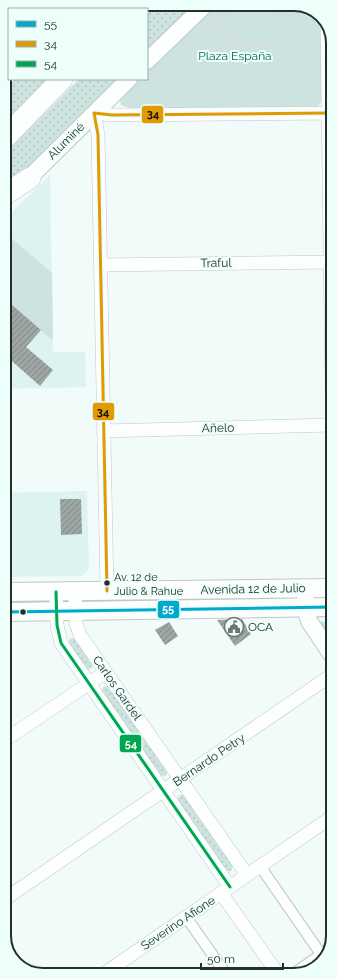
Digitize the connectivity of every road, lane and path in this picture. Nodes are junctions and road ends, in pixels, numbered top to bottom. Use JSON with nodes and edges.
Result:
{"nodes":[{"id":1,"x":199,"y":11,"type":"edge"},
{"id":2,"x":230,"y":11,"type":"edge"},
{"id":3,"x":283,"y":11,"type":"edge"},
{"id":4,"x":217,"y":22,"type":"junction"},
{"id":5,"x":322,"y":27,"type":"edge"},
{"id":6,"x":231,"y":39,"type":"junction"},
{"id":7,"x":318,"y":46,"type":"dead end"},
{"id":8,"x":270,"y":47,"type":"junction"},
{"id":9,"x":213,"y":54,"type":"junction"},
{"id":10,"x":148,"y":60,"type":"edge"},
{"id":11,"x":326,"y":69,"type":"edge"},
{"id":12,"x":61,"y":80,"type":"edge"},
{"id":13,"x":127,"y":80,"type":"edge"},
{"id":14,"x":296,"y":87,"type":"dead end"},
{"id":15,"x":318,"y":92,"type":"dead end"},
{"id":16,"x":318,"y":100,"type":"junction"},
{"id":17,"x":134,"y":105,"type":"dead end"},
{"id":18,"x":182,"y":105,"type":"dead end"},
{"id":19,"x":218,"y":105,"type":"dead end"},
{"id":20,"x":314,"y":105,"type":"dead end"},
{"id":21,"x":94,"y":113,"type":"junction"},
{"id":22,"x":326,"y":113,"type":"edge"},
{"id":23,"x":11,"y":132,"type":"edge"},
{"id":24,"x":30,"y":178,"type":"junction"},
{"id":25,"x":11,"y":191,"type":"edge"},
{"id":26,"x":11,"y":197,"type":"edge"},
{"id":27,"x":326,"y":262,"type":"edge"},
{"id":28,"x":100,"y":265,"type":"junction"},
{"id":29,"x":326,"y":425,"type":"edge"},
{"id":30,"x":104,"y":431,"type":"junction"},
{"id":31,"x":305,"y":588,"type":"junction"},
{"id":32,"x":326,"y":588,"type":"edge"},
{"id":33,"x":106,"y":591,"type":"junction"},
{"id":34,"x":11,"y":592,"type":"edge"},
{"id":35,"x":56,"y":592,"type":"junction"},
{"id":36,"x":75,"y":592,"type":"junction"},
{"id":37,"x":306,"y":607,"type":"junction"},
{"id":38,"x":326,"y":607,"type":"edge"},
{"id":39,"x":75,"y":610,"type":"junction"},
{"id":40,"x":56,"y":611,"type":"junction"},
{"id":41,"x":11,"y":612,"type":"edge"},
{"id":42,"x":326,"y":646,"type":"edge"},
{"id":43,"x":106,"y":672,"type":"junction"},
{"id":44,"x":326,"y":679,"type":"edge"},
{"id":45,"x":89,"y":684,"type":"junction"},
{"id":46,"x":11,"y":736,"type":"edge"},
{"id":47,"x":180,"y":779,"type":"junction"},
{"id":48,"x":163,"y":791,"type":"junction"},
{"id":49,"x":326,"y":821,"type":"edge"},
{"id":50,"x":260,"y":866,"type":"junction"},
{"id":51,"x":247,"y":875,"type":"junction"},
{"id":52,"x":226,"y":890,"type":"junction"},
{"id":53,"x":11,"y":895,"type":"edge"},
{"id":54,"x":186,"y":917,"type":"junction"},
{"id":55,"x":323,"y":951,"type":"edge"},
{"id":56,"x":317,"y":959,"type":"edge"},
{"id":57,"x":306,"y":966,"type":"edge"},
{"id":58,"x":112,"y":968,"type":"edge"},
{"id":59,"x":222,"y":968,"type":"edge"},
{"id":60,"x":274,"y":968,"type":"edge"}],
"edges":[{"from":1,"to":10,"type":"street"},
{"from":2,"to":4,"type":"path"},
{"from":3,"to":8,"type":"path"},
{"from":4,"to":6,"type":"path"},
{"from":4,"to":17,"type":"path"},
{"from":5,"to":11,"type":"street"},
{"from":6,"to":8,"type":"path"},
{"from":6,"to":9,"type":"path"},
{"from":7,"to":8,"type":"path"},
{"from":9,"to":18,"type":"path"},
{"from":9,"to":19,"type":"path"},
{"from":12,"to":23,"type":"main road"},
{"from":13,"to":21,"type":"street","name":"Aluminé"},
{"from":14,"to":16,"type":"path"},
{"from":15,"to":16,"type":"path"},
{"from":16,"to":20,"type":"path"},
{"from":21,"to":22,"type":"street"},
{"from":21,"to":24,"type":"street","name":"Aluminé"},
{"from":21,"to":28,"type":"street"},
{"from":24,"to":25,"type":"main road"},
{"from":24,"to":26,"type":"street","name":"Aluminé"},
{"from":27,"to":28,"type":"street","name":"Traful"},
{"from":28,"to":30,"type":"street"},
{"from":29,"to":30,"type":"street","name":"Añelo"},
{"from":30,"to":33,"type":"street"},
{"from":31,"to":32,"type":"main road","name":"Avenida 12 de Julio"},
{"from":31,"to":33,"type":"main road","name":"Avenida 12 de Julio"},
{"from":31,"to":37,"type":"street"},
{"from":33,"to":36,"type":"main road","name":"Avenida 12 de Julio"},
{"from":34,"to":35,"type":"main road","name":"Avenida 12 de Julio"},
{"from":35,"to":36,"type":"main road","name":"Avenida 12 de Julio"},
{"from":35,"to":40,"type":"street","name":"Carlos Gardel"},
{"from":36,"to":39,"type":"street","name":"Carlos Gardel"},
{"from":37,"to":38,"type":"main road","name":"Avenida 12 de Julio"},
{"from":37,"to":39,"type":"main road","name":"Avenida 12 de Julio"},
{"from":37,"to":42,"type":"street"},
{"from":39,"to":40,"type":"main road","name":"Avenida 12 de Julio"},
{"from":39,"to":43,"type":"street","name":"Carlos Gardel"},
{"from":40,"to":41,"type":"main road","name":"Avenida 12 de Julio"},
{"from":40,"to":45,"type":"street","name":"Carlos Gardel"},
{"from":43,"to":45,"type":"street"},
{"from":43,"to":47,"type":"street","name":"Carlos Gardel"},
{"from":44,"to":47,"type":"street","name":"Bernardo Petry"},
{"from":45,"to":46,"type":"street"},
{"from":45,"to":48,"type":"street","name":"Carlos Gardel"},
{"from":47,"to":48,"type":"street","name":"Bernardo Petry"},
{"from":47,"to":51,"type":"street","name":"Carlos Gardel"},
{"from":48,"to":52,"type":"street","name":"Carlos Gardel"},
{"from":48,"to":53,"type":"street","name":"Bernardo Petry"},
{"from":49,"to":50,"type":"street","name":"Severino Afione"},
{"from":50,"to":51,"type":"street","name":"Severino Afione"},
{"from":50,"to":55,"type":"street"},
{"from":51,"to":52,"type":"street","name":"Severino Afione"},
{"from":52,"to":54,"type":"street","name":"Severino Afione"},
{"from":52,"to":60,"type":"street","name":"Carlos Gardel"},
{"from":54,"to":58,"type":"street","name":"Severino Afione"},
{"from":54,"to":59,"type":"street"},
{"from":56,"to":57,"type":"street"}]}
